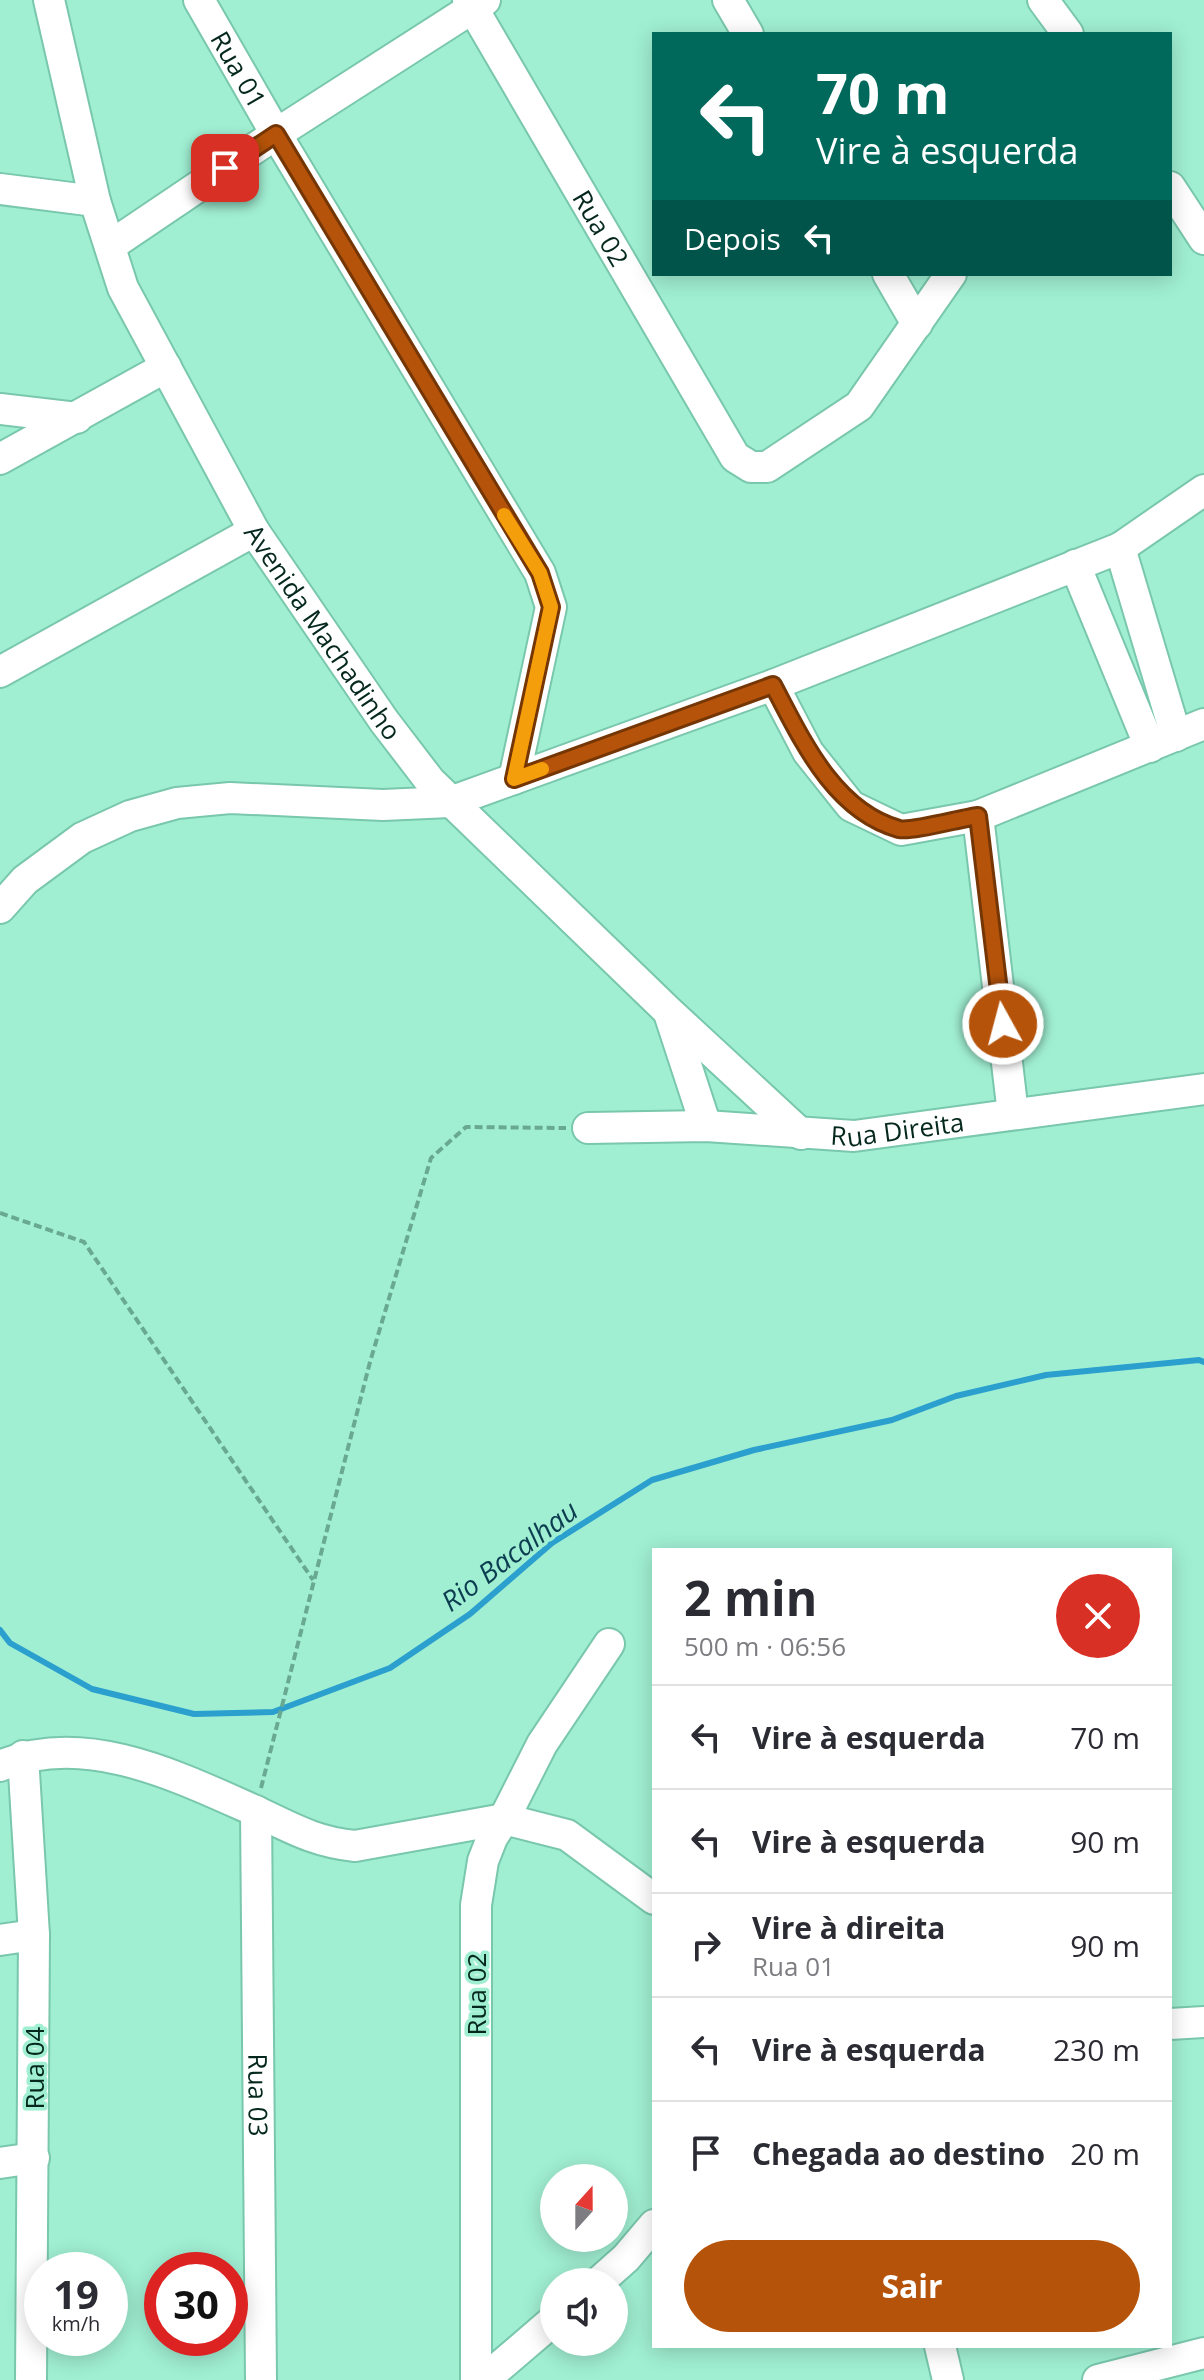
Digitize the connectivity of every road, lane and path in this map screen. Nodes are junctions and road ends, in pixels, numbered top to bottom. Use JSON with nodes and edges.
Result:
{"nodes":[{"id":1,"x":199,"y":0,"type":"edge"},
{"id":2,"x":728,"y":0,"type":"edge"},
{"id":3,"x":1043,"y":0,"type":"edge"},
{"id":4,"x":47,"y":1,"type":"edge"},
{"id":5,"x":476,"y":3,"type":"edge"},
{"id":6,"x":747,"y":32,"type":"edge"},
{"id":7,"x":1067,"y":32,"type":"edge"},
{"id":8,"x":276,"y":134,"type":"junction"},
{"id":9,"x":0,"y":189,"type":"edge"},
{"id":10,"x":1172,"y":190,"type":"edge"},
{"id":11,"x":95,"y":201,"type":"junction"},
{"id":12,"x":1204,"y":239,"type":"edge"},
{"id":13,"x":110,"y":246,"type":"junction"},
{"id":14,"x":889,"y":276,"type":"edge"},
{"id":15,"x":950,"y":276,"type":"edge"},
{"id":16,"x":917,"y":324,"type":"junction"},
{"id":17,"x":166,"y":367,"type":"junction"},
{"id":18,"x":0,"y":409,"type":"edge"},
{"id":19,"x":77,"y":418,"type":"junction"},
{"id":20,"x":0,"y":459,"type":"edge"},
{"id":21,"x":1204,"y":490,"type":"edge"},
{"id":22,"x":254,"y":531,"type":"junction"},
{"id":23,"x":1120,"y":548,"type":"junction"},
{"id":24,"x":1075,"y":565,"type":"junction"},
{"id":25,"x":0,"y":672,"type":"edge"},
{"id":26,"x":773,"y":685,"type":"junction"},
{"id":27,"x":1204,"y":724,"type":"edge"},
{"id":28,"x":1163,"y":742,"type":"junction"},
{"id":29,"x":514,"y":779,"type":"junction"},
{"id":30,"x":450,"y":802,"type":"junction"},
{"id":31,"x":978,"y":816,"type":"junction"},
{"id":32,"x":0,"y":908,"type":"edge"},
{"id":33,"x":668,"y":1011,"type":"junction"},
{"id":34,"x":1204,"y":1089,"type":"edge"},
{"id":35,"x":1013,"y":1114,"type":"junction"},
{"id":36,"x":706,"y":1126,"type":"junction"},
{"id":37,"x":588,"y":1128,"type":"joint"},
{"id":38,"x":801,"y":1134,"type":"junction"},
{"id":39,"x":0,"y":1213,"type":"edge"},
{"id":40,"x":313,"y":1580,"type":"junction"},
{"id":41,"x":609,"y":1644,"type":"dead end"},
{"id":42,"x":12,"y":1761,"type":"edge"},
{"id":43,"x":256,"y":1811,"type":"junction"},
{"id":44,"x":504,"y":1819,"type":"junction"},
{"id":45,"x":652,"y":1898,"type":"edge"},
{"id":46,"x":34,"y":1935,"type":"junction"},
{"id":47,"x":0,"y":1940,"type":"edge"},
{"id":48,"x":1204,"y":2022,"type":"edge"},
{"id":49,"x":1172,"y":2024,"type":"edge"},
{"id":50,"x":34,"y":2158,"type":"junction"},
{"id":51,"x":0,"y":2163,"type":"edge"},
{"id":52,"x":652,"y":2227,"type":"edge"},
{"id":53,"x":615,"y":2268,"type":"edge"},
{"id":54,"x":540,"y":2332,"type":"edge"},
{"id":55,"x":940,"y":2348,"type":"edge"},
{"id":56,"x":1183,"y":2350,"type":"edge"},
{"id":57,"x":31,"y":2380,"type":"edge"},
{"id":58,"x":261,"y":2380,"type":"edge"},
{"id":59,"x":476,"y":2380,"type":"edge"},
{"id":60,"x":484,"y":2380,"type":"edge"},
{"id":61,"x":948,"y":2380,"type":"edge"},
{"id":62,"x":1098,"y":2380,"type":"edge"}],
"edges":[{"from":1,"to":8,"type":"street","name":"Rua 01"},
{"from":2,"to":6,"type":"street"},
{"from":3,"to":7,"type":"street"},
{"from":4,"to":11,"type":"street","name":"Avenida Machadinho"},
{"from":5,"to":8,"type":"street"},
{"from":5,"to":16,"type":"street","name":"Rua 02"},
{"from":8,"to":13,"type":"street"},
{"from":8,"to":29,"type":"street","name":"Rua 01"},
{"from":9,"to":11,"type":"street"},
{"from":10,"to":12,"type":"street"},
{"from":11,"to":13,"type":"street","name":"Avenida Machadinho"},
{"from":13,"to":17,"type":"street","name":"Avenida Machadinho"},
{"from":14,"to":16,"type":"street"},
{"from":15,"to":16,"type":"street"},
{"from":17,"to":19,"type":"street"},
{"from":17,"to":22,"type":"street","name":"Avenida Machadinho"},
{"from":18,"to":19,"type":"street"},
{"from":19,"to":20,"type":"street"},
{"from":21,"to":23,"type":"street"},
{"from":22,"to":25,"type":"street"},
{"from":22,"to":30,"type":"street","name":"Avenida Machadinho"},
{"from":23,"to":24,"type":"street"},
{"from":23,"to":28,"type":"street"},
{"from":24,"to":26,"type":"street"},
{"from":24,"to":28,"type":"street"},
{"from":26,"to":29,"type":"street"},
{"from":26,"to":31,"type":"street"},
{"from":27,"to":28,"type":"street"},
{"from":28,"to":31,"type":"street"},
{"from":29,"to":30,"type":"street"},
{"from":30,"to":32,"type":"street"},
{"from":30,"to":33,"type":"street","name":"Avenida Machadinho"},
{"from":31,"to":35,"type":"street"},
{"from":33,"to":36,"type":"street"},
{"from":33,"to":38,"type":"street","name":"Avenida Machadinho"},
{"from":34,"to":35,"type":"street","name":"Rua Direita"},
{"from":35,"to":38,"type":"street","name":"Rua Direita"},
{"from":36,"to":37,"type":"street","name":"Rua Direita"},
{"from":36,"to":38,"type":"street","name":"Rua Direita"},
{"from":37,"to":40,"type":"path"},
{"from":39,"to":40,"type":"path"},
{"from":40,"to":43,"type":"path"},
{"from":41,"to":44,"type":"street","name":"Rua 02"},
{"from":42,"to":43,"type":"street"},
{"from":42,"to":46,"type":"street","name":"Rua 04"},
{"from":43,"to":44,"type":"street"},
{"from":43,"to":58,"type":"street","name":"Rua 03"},
{"from":44,"to":45,"type":"street"},
{"from":44,"to":59,"type":"street","name":"Rua 02"},
{"from":46,"to":47,"type":"street"},
{"from":46,"to":50,"type":"street","name":"Rua 04"},
{"from":48,"to":49,"type":"street"},
{"from":50,"to":51,"type":"street"},
{"from":50,"to":57,"type":"street","name":"Rua 04"},
{"from":52,"to":53,"type":"street"},
{"from":54,"to":60,"type":"street"},
{"from":55,"to":61,"type":"street"},
{"from":56,"to":62,"type":"street"}]}
